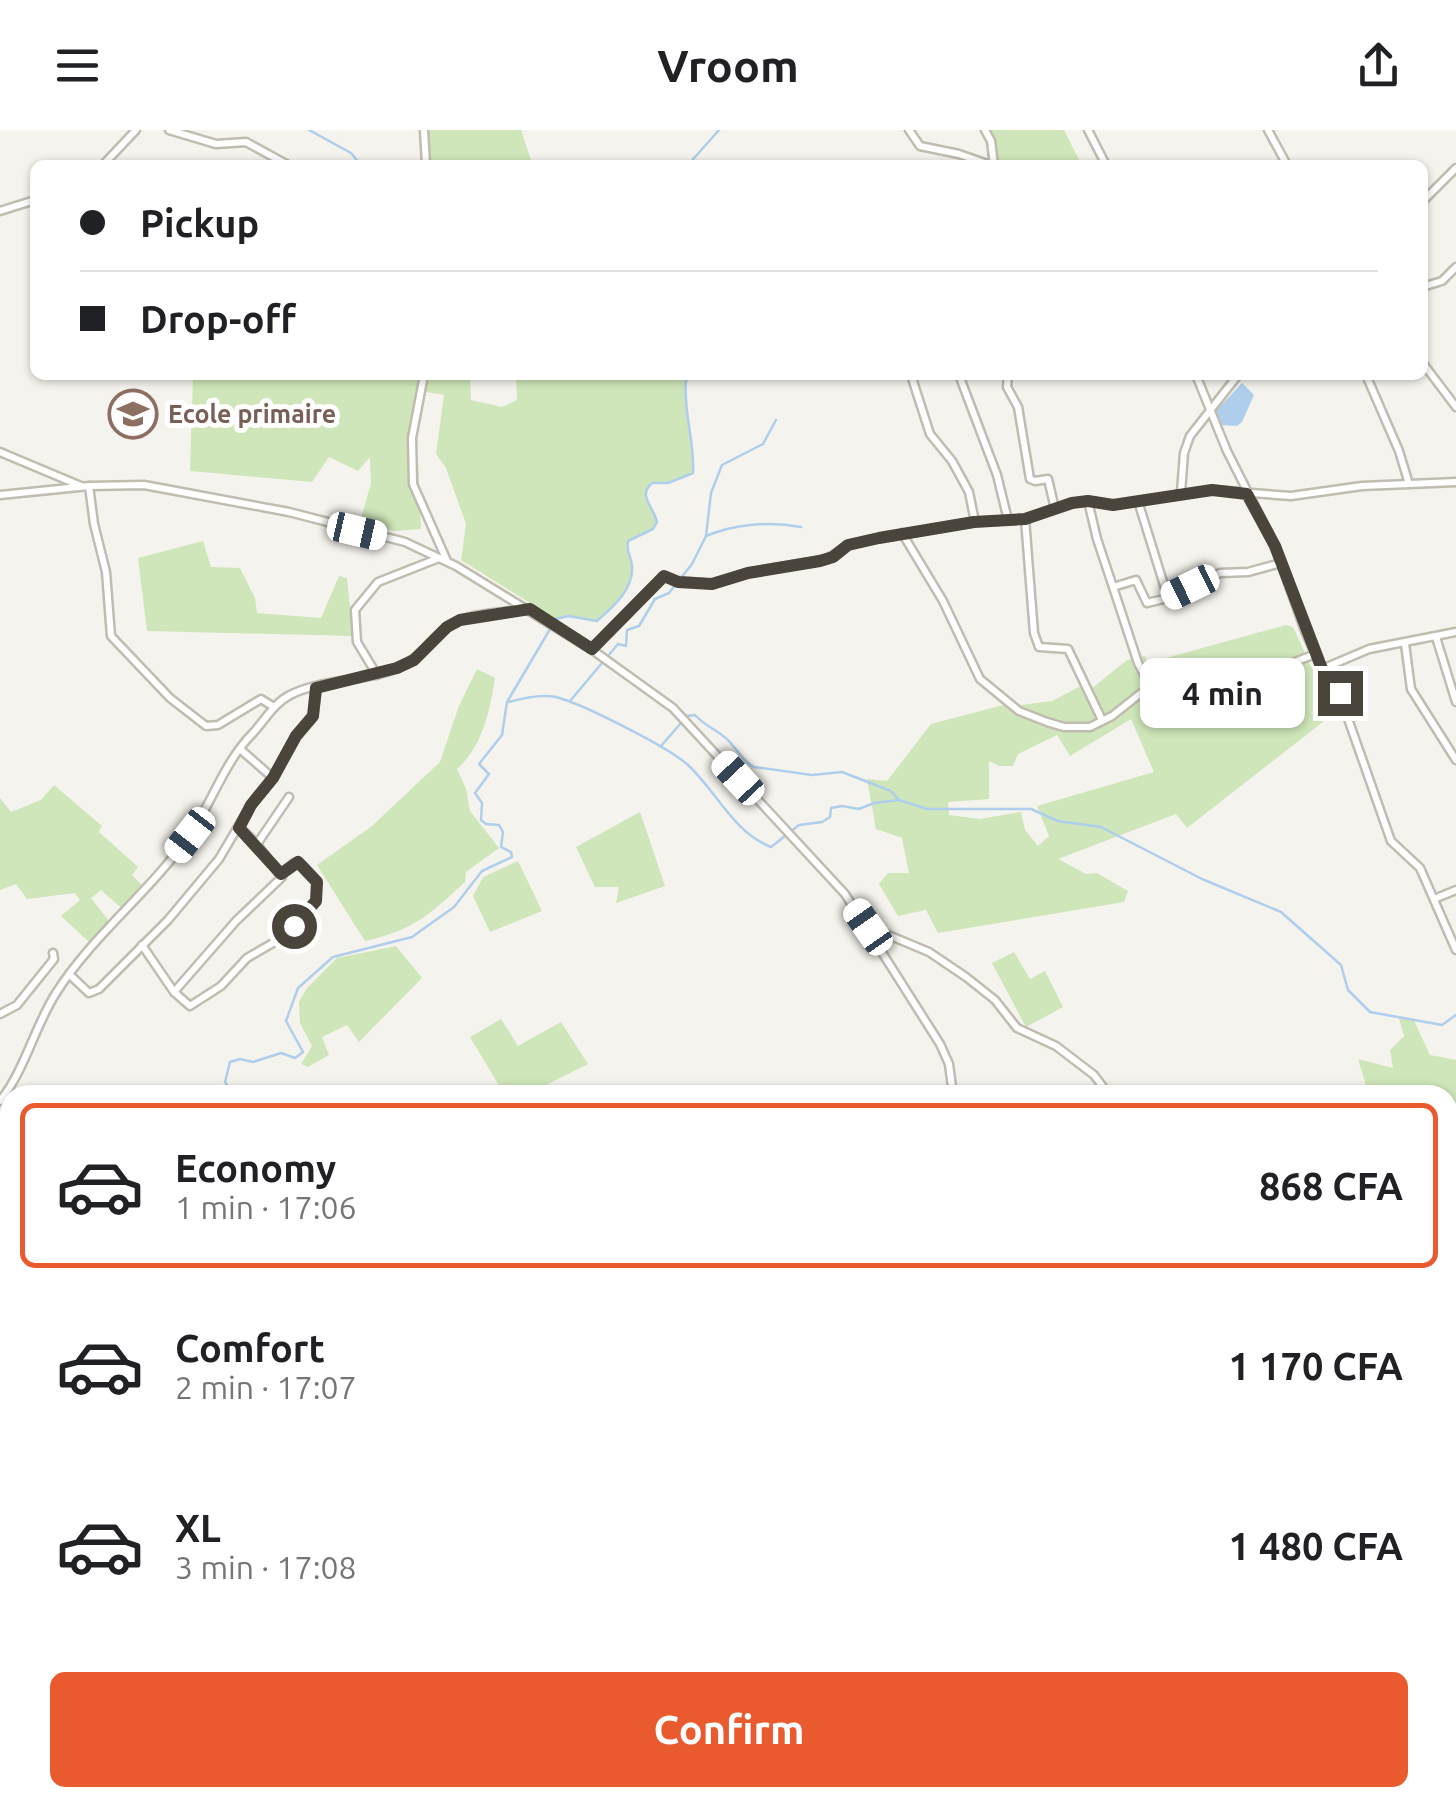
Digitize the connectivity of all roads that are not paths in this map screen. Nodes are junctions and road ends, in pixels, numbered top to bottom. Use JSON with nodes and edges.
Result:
{"nodes":[{"id":1,"x":136,"y":130,"type":"edge"},
{"id":2,"x":168,"y":130,"type":"edge"},
{"id":3,"x":424,"y":130,"type":"edge"},
{"id":4,"x":909,"y":130,"type":"edge"},
{"id":5,"x":985,"y":130,"type":"edge"},
{"id":6,"x":1088,"y":130,"type":"edge"},
{"id":7,"x":1268,"y":130,"type":"edge"},
{"id":8,"x":108,"y":160,"type":"edge"},
{"id":9,"x":279,"y":160,"type":"edge"},
{"id":10,"x":426,"y":160,"type":"edge"},
{"id":11,"x":977,"y":160,"type":"edge"},
{"id":12,"x":992,"y":160,"type":"edge"},
{"id":13,"x":1103,"y":160,"type":"edge"},
{"id":14,"x":1283,"y":160,"type":"edge"},
{"id":15,"x":1456,"y":168,"type":"edge"},
{"id":16,"x":1428,"y":196,"type":"edge"},
{"id":17,"x":30,"y":202,"type":"edge"},
{"id":18,"x":0,"y":211,"type":"edge"},
{"id":19,"x":1456,"y":267,"type":"edge"},
{"id":20,"x":1428,"y":284,"type":"edge"},
{"id":21,"x":1428,"y":370,"type":"edge"},
{"id":22,"x":423,"y":380,"type":"edge"},
{"id":23,"x":913,"y":380,"type":"edge"},
{"id":24,"x":961,"y":380,"type":"edge"},
{"id":25,"x":1008,"y":380,"type":"edge"},
{"id":26,"x":1198,"y":380,"type":"edge"},
{"id":27,"x":1234,"y":380,"type":"edge"},
{"id":28,"x":1368,"y":380,"type":"edge"},
{"id":29,"x":1456,"y":407,"type":"edge"},
{"id":30,"x":1210,"y":410,"type":"junction"},
{"id":31,"x":0,"y":452,"type":"edge"},
{"id":32,"x":1456,"y":482,"type":"edge"},
{"id":33,"x":1409,"y":484,"type":"junction"},
{"id":34,"x":86,"y":486,"type":"junction"},
{"id":35,"x":1181,"y":492,"type":"junction"},
{"id":36,"x":1247,"y":494,"type":"junction"},
{"id":37,"x":0,"y":496,"type":"edge"},
{"id":38,"x":1138,"y":500,"type":"junction"},
{"id":39,"x":1088,"y":501,"type":"junction"},
{"id":40,"x":1055,"y":509,"type":"junction"},
{"id":41,"x":1025,"y":519,"type":"junction"},
{"id":42,"x":1008,"y":520,"type":"junction"},
{"id":43,"x":974,"y":522,"type":"junction"},
{"id":44,"x":902,"y":533,"type":"junction"},
{"id":45,"x":443,"y":560,"type":"junction"},
{"id":46,"x":1280,"y":563,"type":"junction"},
{"id":47,"x":1113,"y":588,"type":"junction"},
{"id":48,"x":1168,"y":598,"type":"junction"},
{"id":49,"x":530,"y":609,"type":"junction"},
{"id":50,"x":1456,"y":632,"type":"edge"},
{"id":51,"x":1436,"y":637,"type":"junction"},
{"id":52,"x":1405,"y":644,"type":"junction"},
{"id":53,"x":592,"y":649,"type":"junction"},
{"id":54,"x":1315,"y":654,"type":"junction"},
{"id":55,"x":1322,"y":669,"type":"junction"},
{"id":56,"x":377,"y":675,"type":"junction"},
{"id":57,"x":1150,"y":686,"type":"junction"},
{"id":58,"x":316,"y":688,"type":"junction"},
{"id":59,"x":1456,"y":702,"type":"edge"},
{"id":60,"x":274,"y":706,"type":"junction"},
{"id":61,"x":1102,"y":720,"type":"junction"},
{"id":62,"x":240,"y":749,"type":"junction"},
{"id":63,"x":1456,"y":760,"type":"edge"},
{"id":64,"x":273,"y":778,"type":"junction"},
{"id":65,"x":289,"y":797,"type":"dead end"},
{"id":66,"x":239,"y":828,"type":"junction"},
{"id":67,"x":257,"y":844,"type":"junction"},
{"id":68,"x":281,"y":874,"type":"junction"},
{"id":69,"x":1456,"y":890,"type":"edge"},
{"id":70,"x":1434,"y":900,"type":"junction"},
{"id":71,"x":868,"y":927,"type":"junction"},
{"id":72,"x":142,"y":946,"type":"junction"},
{"id":73,"x":1456,"y":950,"type":"edge"},
{"id":74,"x":53,"y":953,"type":"dead end"},
{"id":75,"x":69,"y":974,"type":"junction"},
{"id":76,"x":174,"y":992,"type":"junction"},
{"id":77,"x":0,"y":1014,"type":"edge"},
{"id":78,"x":12,"y":1085,"type":"edge"},
{"id":79,"x":952,"y":1085,"type":"edge"},
{"id":80,"x":1102,"y":1085,"type":"edge"}],
"edges":[{"from":1,"to":8,"type":"street"},
{"from":2,"to":9,"type":"street"},
{"from":3,"to":10,"type":"street"},
{"from":4,"to":11,"type":"street"},
{"from":5,"to":12,"type":"street"},
{"from":6,"to":13,"type":"street"},
{"from":7,"to":14,"type":"street"},
{"from":15,"to":16,"type":"street"},
{"from":17,"to":18,"type":"street"},
{"from":19,"to":20,"type":"street"},
{"from":21,"to":29,"type":"street"},
{"from":22,"to":45,"type":"street"},
{"from":23,"to":43,"type":"street"},
{"from":24,"to":42,"type":"street"},
{"from":25,"to":40,"type":"street"},
{"from":26,"to":30,"type":"street"},
{"from":27,"to":30,"type":"street"},
{"from":28,"to":33,"type":"street"},
{"from":30,"to":35,"type":"street"},
{"from":30,"to":36,"type":"street"},
{"from":31,"to":34,"type":"street"},
{"from":32,"to":33,"type":"street"},
{"from":33,"to":36,"type":"street"},
{"from":34,"to":37,"type":"street"},
{"from":34,"to":45,"type":"street"},
{"from":34,"to":60,"type":"street"},
{"from":35,"to":36,"type":"street"},
{"from":35,"to":38,"type":"street"},
{"from":36,"to":46,"type":"street"},
{"from":38,"to":39,"type":"street"},
{"from":38,"to":48,"type":"street"},
{"from":39,"to":40,"type":"street"},
{"from":39,"to":47,"type":"street"},
{"from":40,"to":41,"type":"street"},
{"from":41,"to":42,"type":"street"},
{"from":41,"to":61,"type":"street"},
{"from":42,"to":43,"type":"street"},
{"from":43,"to":44,"type":"street"},
{"from":44,"to":53,"type":"street"},
{"from":44,"to":61,"type":"street"},
{"from":45,"to":49,"type":"street"},
{"from":45,"to":56,"type":"street"},
{"from":46,"to":48,"type":"street"},
{"from":46,"to":54,"type":"street"},
{"from":47,"to":48,"type":"street"},
{"from":47,"to":57,"type":"street"},
{"from":49,"to":53,"type":"street"},
{"from":49,"to":56,"type":"street"},
{"from":50,"to":51,"type":"street"},
{"from":51,"to":52,"type":"street"},
{"from":51,"to":59,"type":"street"},
{"from":52,"to":55,"type":"street"},
{"from":52,"to":63,"type":"street"},
{"from":53,"to":71,"type":"street"},
{"from":54,"to":55,"type":"street"},
{"from":54,"to":57,"type":"street"},
{"from":55,"to":70,"type":"street"},
{"from":56,"to":58,"type":"street"},
{"from":57,"to":61,"type":"street"},
{"from":58,"to":60,"type":"street"},
{"from":58,"to":64,"type":"street"},
{"from":60,"to":62,"type":"street"},
{"from":62,"to":64,"type":"street"},
{"from":62,"to":75,"type":"street"},
{"from":64,"to":66,"type":"street"},
{"from":65,"to":67,"type":"street"},
{"from":66,"to":67,"type":"street"},
{"from":66,"to":72,"type":"street"},
{"from":67,"to":68,"type":"street"},
{"from":68,"to":76,"type":"street"},
{"from":68,"to":76,"type":"street"},
{"from":69,"to":70,"type":"street"},
{"from":70,"to":73,"type":"street"},
{"from":71,"to":79,"type":"street"},
{"from":71,"to":80,"type":"street"},
{"from":72,"to":75,"type":"street"},
{"from":72,"to":76,"type":"street"},
{"from":74,"to":77,"type":"street"},
{"from":75,"to":78,"type":"street"}]}
